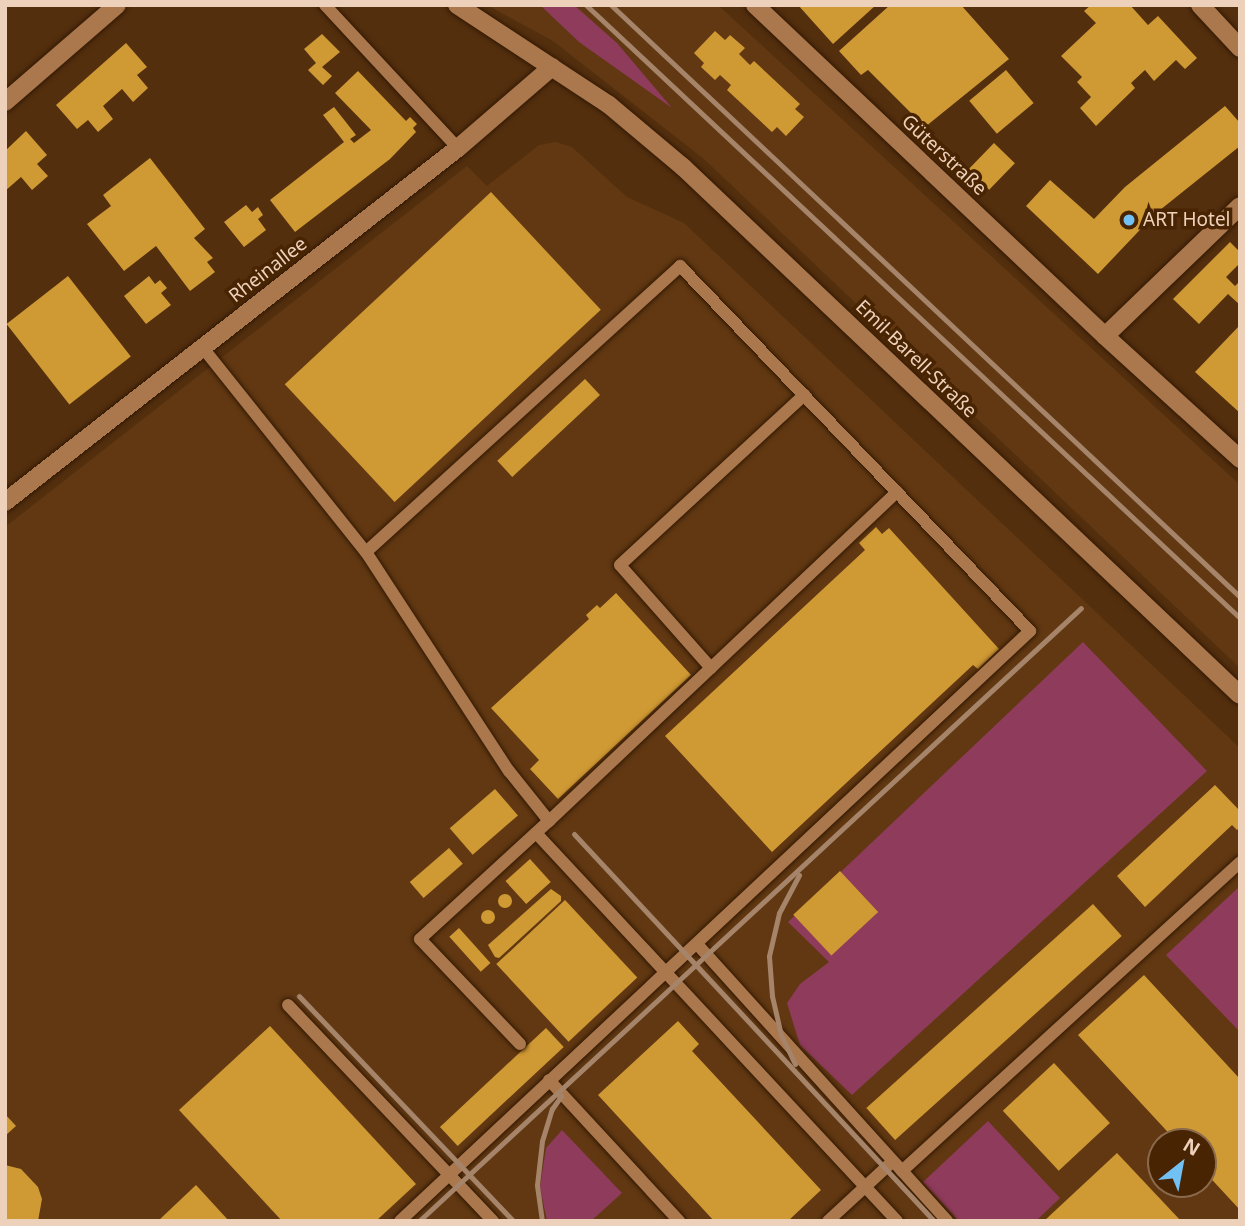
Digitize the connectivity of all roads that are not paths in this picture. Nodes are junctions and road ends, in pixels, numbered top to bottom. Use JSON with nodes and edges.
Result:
{"nodes":[{"id":1,"x":117,"y":5,"type":"edge"},
{"id":2,"x":325,"y":5,"type":"edge"},
{"id":3,"x":457,"y":5,"type":"edge"},
{"id":4,"x":755,"y":5,"type":"edge"},
{"id":5,"x":1200,"y":5,"type":"edge"},
{"id":6,"x":1240,"y":48,"type":"edge"},
{"id":7,"x":552,"y":67,"type":"junction"},
{"id":8,"x":5,"y":102,"type":"edge"},
{"id":9,"x":458,"y":148,"type":"junction"},
{"id":10,"x":1240,"y":206,"type":"edge"},
{"id":11,"x":1105,"y":336,"type":"junction"},
{"id":12,"x":203,"y":348,"type":"junction"},
{"id":13,"x":804,"y":395,"type":"junction"},
{"id":14,"x":1240,"y":459,"type":"edge"},
{"id":15,"x":897,"y":492,"type":"junction"},
{"id":16,"x":5,"y":502,"type":"edge"},
{"id":17,"x":366,"y":552,"type":"junction"},
{"id":18,"x":711,"y":668,"type":"junction"},
{"id":19,"x":1240,"y":695,"type":"edge"},
{"id":20,"x":550,"y":821,"type":"junction"},
{"id":21,"x":536,"y":833,"type":"junction"},
{"id":22,"x":1240,"y":862,"type":"edge"},
{"id":23,"x":697,"y":944,"type":"junction"},
{"id":24,"x":664,"y":974,"type":"junction"},
{"id":25,"x":288,"y":1005,"type":"dead end"},
{"id":26,"x":520,"y":1044,"type":"dead end"},
{"id":27,"x":549,"y":1080,"type":"junction"},
{"id":28,"x":897,"y":1166,"type":"junction"},
{"id":29,"x":449,"y":1173,"type":"junction"},
{"id":30,"x":865,"y":1187,"type":"junction"},
{"id":31,"x":400,"y":1221,"type":"edge"},
{"id":32,"x":492,"y":1221,"type":"edge"},
{"id":33,"x":679,"y":1221,"type":"edge"},
{"id":34,"x":828,"y":1221,"type":"edge"},
{"id":35,"x":897,"y":1221,"type":"edge"},
{"id":36,"x":947,"y":1221,"type":"edge"}],
"edges":[{"from":1,"to":8,"type":"street"},
{"from":2,"to":9,"type":"lane"},
{"from":3,"to":7,"type":"street","name":"Emil-Barell-Straße"},
{"from":4,"to":11,"type":"street","name":"Güterstraße"},
{"from":5,"to":6,"type":"street"},
{"from":7,"to":9,"type":"street","name":"Rheinallee"},
{"from":7,"to":19,"type":"street","name":"Emil-Barell-Straße"},
{"from":9,"to":12,"type":"street","name":"Rheinallee"},
{"from":10,"to":11,"type":"street"},
{"from":11,"to":14,"type":"street","name":"Güterstraße"},
{"from":12,"to":16,"type":"street","name":"Rheinallee"},
{"from":12,"to":17,"type":"lane"},
{"from":13,"to":15,"type":"lane"},
{"from":13,"to":17,"type":"lane"},
{"from":13,"to":18,"type":"lane"},
{"from":15,"to":18,"type":"lane"},
{"from":15,"to":23,"type":"lane"},
{"from":17,"to":20,"type":"lane"},
{"from":18,"to":20,"type":"lane"},
{"from":20,"to":21,"type":"lane"},
{"from":21,"to":24,"type":"lane"},
{"from":21,"to":26,"type":"lane"},
{"from":22,"to":28,"type":"lane"},
{"from":23,"to":24,"type":"lane"},
{"from":23,"to":28,"type":"lane"},
{"from":24,"to":27,"type":"lane"},
{"from":24,"to":30,"type":"lane"},
{"from":25,"to":29,"type":"lane"},
{"from":27,"to":29,"type":"lane"},
{"from":27,"to":33,"type":"lane"},
{"from":28,"to":30,"type":"lane"},
{"from":28,"to":36,"type":"lane"},
{"from":29,"to":31,"type":"lane"},
{"from":29,"to":32,"type":"lane"},
{"from":30,"to":34,"type":"lane"},
{"from":30,"to":35,"type":"lane"}]}
